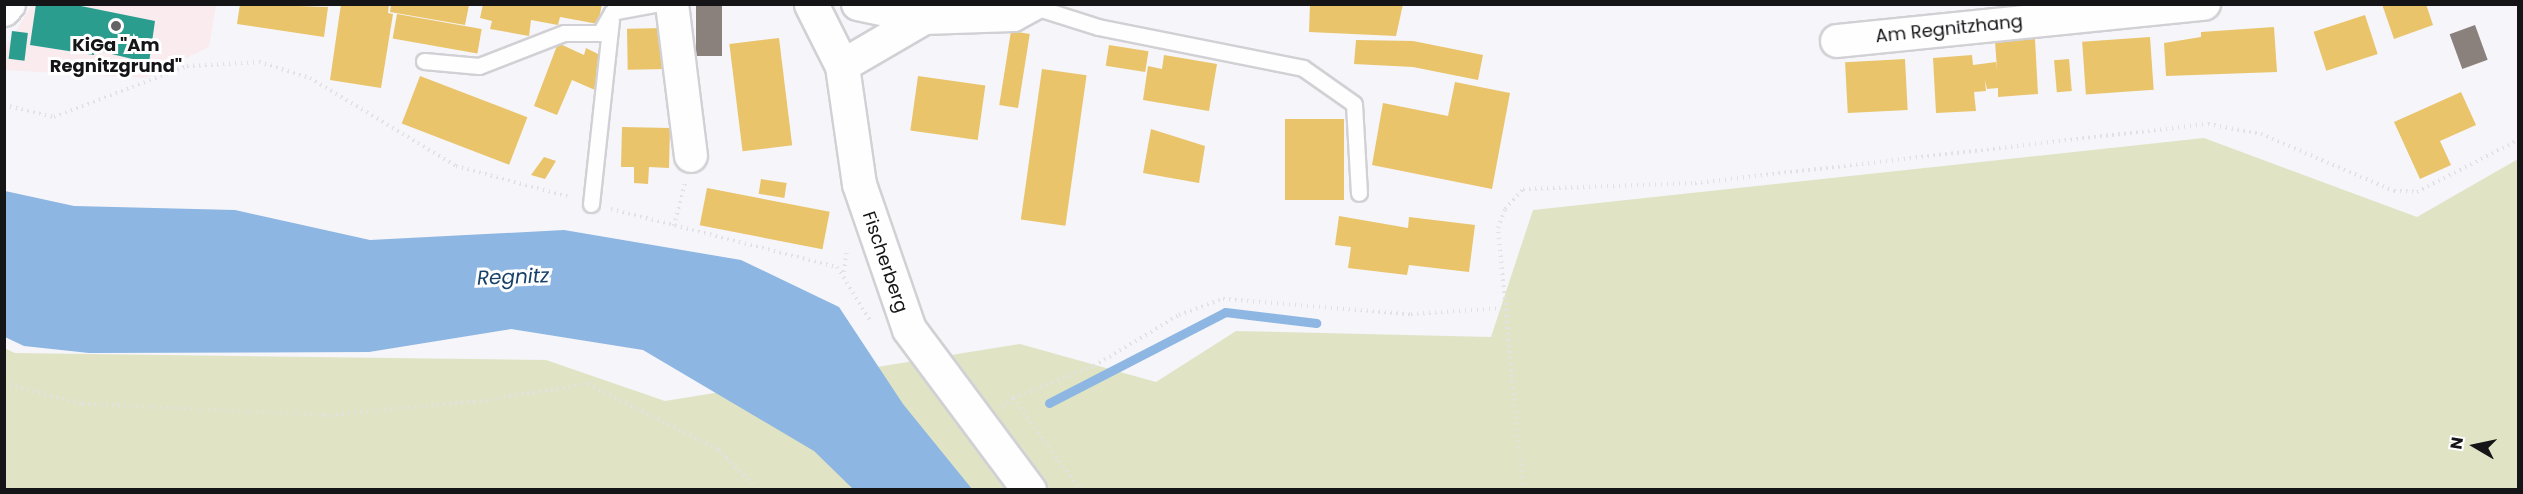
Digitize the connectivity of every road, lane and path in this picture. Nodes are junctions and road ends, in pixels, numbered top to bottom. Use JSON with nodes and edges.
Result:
{"nodes":[{"id":1,"x":9,"y":4,"type":"edge"},
{"id":2,"x":655,"y":4,"type":"edge"},
{"id":3,"x":672,"y":4,"type":"edge"},
{"id":4,"x":811,"y":4,"type":"edge"},
{"id":5,"x":858,"y":4,"type":"edge"},
{"id":6,"x":2204,"y":4,"type":"edge"},
{"id":7,"x":1033,"y":5,"type":"edge"},
{"id":8,"x":4,"y":10,"type":"edge"},
{"id":9,"x":611,"y":14,"type":"junction"},
{"id":10,"x":924,"y":18,"type":"junction"},
{"id":11,"x":1837,"y":41,"type":"dead end"},
{"id":12,"x":424,"y":61,"type":"dead end"},
{"id":13,"x":842,"y":66,"type":"junction"},
{"id":14,"x":4,"y":105,"type":"edge"},
{"id":15,"x":2518,"y":140,"type":"edge"},
{"id":16,"x":691,"y":156,"type":"dead end"},
{"id":17,"x":682,"y":193,"type":"dead end"},
{"id":18,"x":1359,"y":193,"type":"dead end"},
{"id":19,"x":591,"y":204,"type":"junction"},
{"id":20,"x":674,"y":226,"type":"junction"},
{"id":21,"x":1503,"y":308,"type":"junction"},
{"id":22,"x":875,"y":331,"type":"dead end"},
{"id":23,"x":4,"y":383,"type":"edge"},
{"id":24,"x":758,"y":489,"type":"edge"},
{"id":25,"x":1029,"y":489,"type":"edge"},
{"id":26,"x":1080,"y":489,"type":"edge"},
{"id":27,"x":1523,"y":489,"type":"edge"}],
"edges":[{"from":1,"to":8,"type":"street"},
{"from":2,"to":9,"type":"lane"},
{"from":3,"to":16,"type":"street"},
{"from":4,"to":13,"type":"main road","name":"Fischerberg"},
{"from":5,"to":10,"type":"street"},
{"from":6,"to":11,"type":"street","name":"Am Regnitzhang"},
{"from":7,"to":10,"type":"street"},
{"from":7,"to":18,"type":"lane"},
{"from":9,"to":12,"type":"lane"},
{"from":9,"to":19,"type":"lane"},
{"from":10,"to":13,"type":"street"},
{"from":13,"to":25,"type":"main road","name":"Fischerberg"},
{"from":14,"to":19,"type":"path"},
{"from":15,"to":21,"type":"path"},
{"from":17,"to":20,"type":"path"},
{"from":19,"to":20,"type":"path"},
{"from":20,"to":22,"type":"path"},
{"from":21,"to":26,"type":"path"},
{"from":21,"to":27,"type":"path"},
{"from":23,"to":24,"type":"path"}]}
